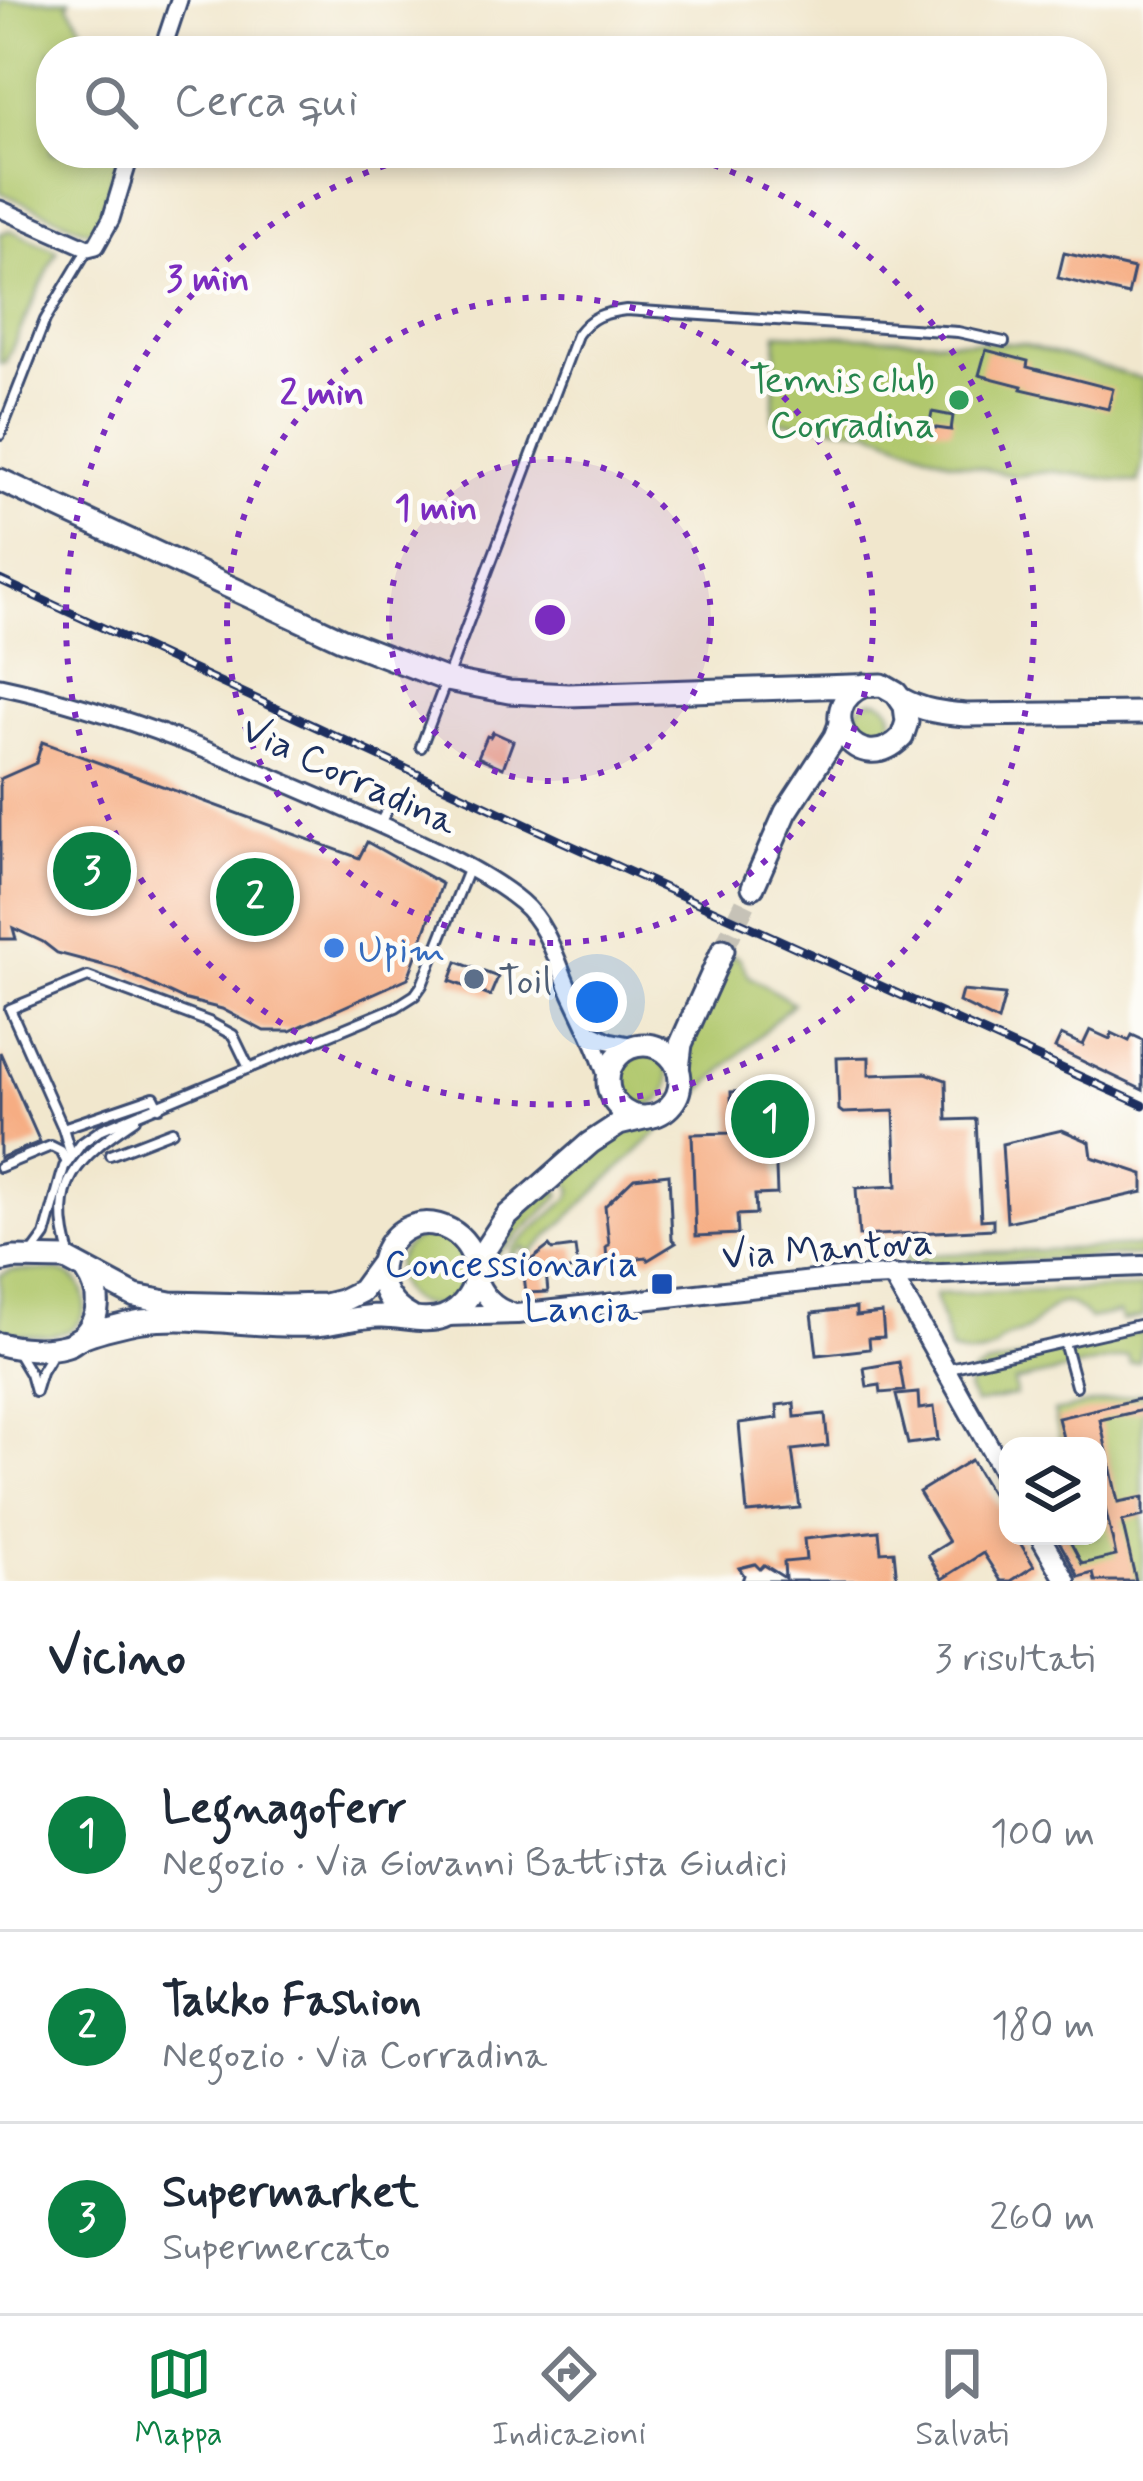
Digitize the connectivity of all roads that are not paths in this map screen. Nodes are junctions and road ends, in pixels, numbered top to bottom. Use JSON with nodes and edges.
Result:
{"nodes":[{"id":1,"x":179,"y":0,"type":"edge"},
{"id":2,"x":167,"y":36,"type":"edge"},
{"id":3,"x":126,"y":168,"type":"edge"},
{"id":4,"x":0,"y":208,"type":"edge"},
{"id":5,"x":88,"y":248,"type":"junction"},
{"id":6,"x":1004,"y":342,"type":"dead end"},
{"id":7,"x":0,"y":435,"type":"edge"},
{"id":8,"x":0,"y":480,"type":"edge"},
{"id":9,"x":447,"y":680,"type":"junction"},
{"id":10,"x":865,"y":685,"type":"junction"},
{"id":11,"x":0,"y":686,"type":"edge"},
{"id":12,"x":801,"y":689,"type":"junction"},
{"id":13,"x":902,"y":699,"type":"junction"},
{"id":14,"x":1143,"y":713,"type":"edge"},
{"id":15,"x":967,"y":716,"type":"junction"},
{"id":16,"x":840,"y":721,"type":"junction"},
{"id":17,"x":902,"y":737,"type":"junction"},
{"id":18,"x":421,"y":747,"type":"dead end"},
{"id":19,"x":861,"y":750,"type":"junction"},
{"id":20,"x":811,"y":775,"type":"junction"},
{"id":21,"x":393,"y":799,"type":"dead end"},
{"id":22,"x":380,"y":825,"type":"junction"},
{"id":23,"x":468,"y":868,"type":"junction"},
{"id":24,"x":752,"y":887,"type":"tunnel mouth"},
{"id":25,"x":723,"y":950,"type":"tunnel mouth"},
{"id":26,"x":693,"y":1014,"type":"junction"},
{"id":27,"x":590,"y":1031,"type":"junction"},
{"id":28,"x":642,"y":1045,"type":"junction"},
{"id":29,"x":249,"y":1069,"type":"junction"},
{"id":30,"x":678,"y":1069,"type":"junction"},
{"id":31,"x":609,"y":1088,"type":"junction"},
{"id":32,"x":159,"y":1107,"type":"junction"},
{"id":33,"x":146,"y":1112,"type":"junction"},
{"id":34,"x":652,"y":1116,"type":"junction"},
{"id":35,"x":63,"y":1128,"type":"junction"},
{"id":36,"x":172,"y":1131,"type":"dead end"},
{"id":37,"x":590,"y":1143,"type":"junction"},
{"id":38,"x":110,"y":1156,"type":"dead end"},
{"id":39,"x":69,"y":1159,"type":"junction"},
{"id":40,"x":0,"y":1167,"type":"edge"},
{"id":41,"x":507,"y":1216,"type":"junction"},
{"id":42,"x":452,"y":1231,"type":"junction"},
{"id":43,"x":11,"y":1256,"type":"edge"},
{"id":44,"x":380,"y":1265,"type":"junction"},
{"id":45,"x":79,"y":1266,"type":"junction"},
{"id":46,"x":1143,"y":1267,"type":"edge"},
{"id":47,"x":475,"y":1271,"type":"junction"},
{"id":48,"x":892,"y":1275,"type":"junction"},
{"id":49,"x":517,"y":1314,"type":"junction"},
{"id":50,"x":446,"y":1316,"type":"junction"},
{"id":51,"x":411,"y":1317,"type":"junction"},
{"id":52,"x":1143,"y":1324,"type":"edge"},
{"id":53,"x":83,"y":1336,"type":"junction"},
{"id":54,"x":1064,"y":1342,"type":"junction"},
{"id":55,"x":7,"y":1346,"type":"edge"},
{"id":56,"x":55,"y":1347,"type":"junction"},
{"id":57,"x":945,"y":1369,"type":"junction"},
{"id":58,"x":1076,"y":1386,"type":"dead end"},
{"id":59,"x":999,"y":1464,"type":"edge"},
{"id":60,"x":1045,"y":1545,"type":"edge"},
{"id":61,"x":1066,"y":1581,"type":"edge"}],
"edges":[{"from":1,"to":2,"type":"street"},
{"from":3,"to":5,"type":"street"},
{"from":4,"to":5,"type":"street"},
{"from":5,"to":7,"type":"lane"},
{"from":6,"to":9,"type":"lane"},
{"from":8,"to":9,"type":"main road"},
{"from":9,"to":12,"type":"main road"},
{"from":9,"to":18,"type":"lane"},
{"from":10,"to":12,"type":"main road"},
{"from":10,"to":13,"type":"main road"},
{"from":10,"to":16,"type":"main road"},
{"from":11,"to":22,"type":"street","name":"Via Corradina"},
{"from":12,"to":16,"type":"main road"},
{"from":13,"to":15,"type":"main road"},
{"from":13,"to":17,"type":"main road"},
{"from":14,"to":15,"type":"main road"},
{"from":15,"to":17,"type":"main road"},
{"from":16,"to":19,"type":"main road"},
{"from":16,"to":20,"type":"main road"},
{"from":17,"to":19,"type":"main road"},
{"from":19,"to":20,"type":"main road"},
{"from":20,"to":24,"type":"main road"},
{"from":21,"to":22,"type":"lane"},
{"from":22,"to":23,"type":"street","name":"Via Corradina"},
{"from":23,"to":27,"type":"street","name":"Via Corradina"},
{"from":23,"to":29,"type":"lane"},
{"from":25,"to":26,"type":"main road"},
{"from":26,"to":28,"type":"main road"},
{"from":26,"to":30,"type":"main road"},
{"from":27,"to":28,"type":"street"},
{"from":27,"to":31,"type":"street","name":"Via Corradina"},
{"from":28,"to":30,"type":"main road"},
{"from":28,"to":31,"type":"main road"},
{"from":29,"to":32,"type":"lane"},
{"from":29,"to":35,"type":"lane"},
{"from":30,"to":34,"type":"main road"},
{"from":31,"to":34,"type":"main road"},
{"from":31,"to":37,"type":"main road"},
{"from":32,"to":33,"type":"lane"},
{"from":32,"to":35,"type":"lane"},
{"from":33,"to":39,"type":"lane"},
{"from":33,"to":45,"type":"lane"},
{"from":34,"to":37,"type":"main road"},
{"from":35,"to":39,"type":"lane"},
{"from":36,"to":38,"type":"lane"},
{"from":37,"to":41,"type":"main road"},
{"from":39,"to":40,"type":"lane"},
{"from":39,"to":43,"type":"lane"},
{"from":41,"to":42,"type":"main road"},
{"from":41,"to":47,"type":"main road"},
{"from":42,"to":44,"type":"main road"},
{"from":42,"to":47,"type":"main road"},
{"from":43,"to":45,"type":"main road"},
{"from":44,"to":45,"type":"main road"},
{"from":44,"to":51,"type":"main road"},
{"from":45,"to":53,"type":"main road"},
{"from":46,"to":48,"type":"street","name":"Via Mantova"},
{"from":47,"to":49,"type":"street"},
{"from":47,"to":50,"type":"main road"},
{"from":48,"to":49,"type":"street","name":"Via Mantova"},
{"from":48,"to":57,"type":"street"},
{"from":49,"to":50,"type":"street","name":"Via Mantova"},
{"from":50,"to":51,"type":"main road","name":"Via Mantova"},
{"from":51,"to":53,"type":"main road","name":"Via Mantova"},
{"from":52,"to":54,"type":"lane"},
{"from":53,"to":56,"type":"main road","name":"Via Mantova"},
{"from":54,"to":57,"type":"lane"},
{"from":54,"to":58,"type":"lane"},
{"from":55,"to":56,"type":"main road","name":"Via Mantova"},
{"from":55,"to":56,"type":"lane"},
{"from":57,"to":59,"type":"street"},
{"from":60,"to":61,"type":"street"}]}
